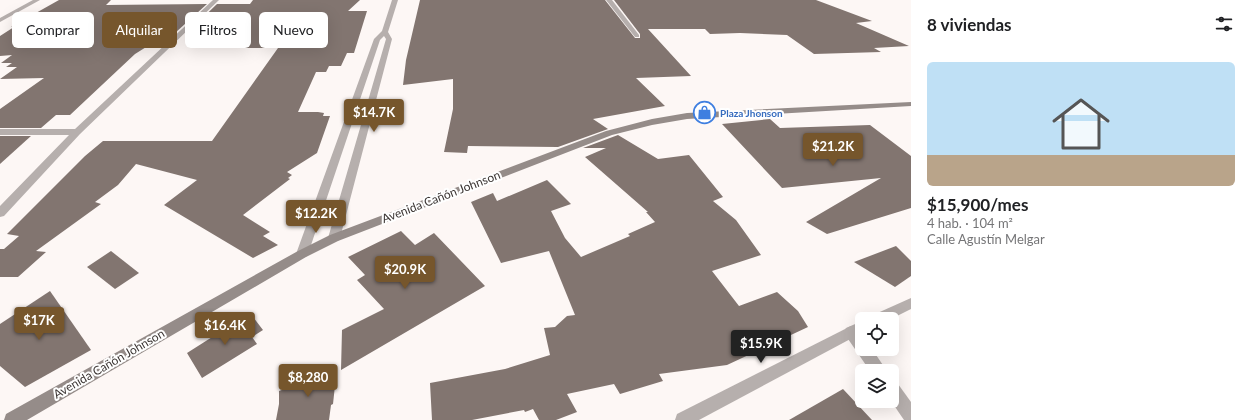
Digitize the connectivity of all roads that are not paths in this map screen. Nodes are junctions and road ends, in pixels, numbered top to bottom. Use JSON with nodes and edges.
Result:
{"nodes":[{"id":1,"x":37,"y":0,"type":"edge"},
{"id":2,"x":216,"y":0,"type":"edge"},
{"id":3,"x":395,"y":0,"type":"edge"},
{"id":4,"x":609,"y":0,"type":"edge"},
{"id":5,"x":0,"y":20,"type":"edge"},
{"id":6,"x":385,"y":32,"type":"junction"},
{"id":7,"x":637,"y":36,"type":"dead end"},
{"id":8,"x":911,"y":104,"type":"edge"},
{"id":9,"x":0,"y":132,"type":"edge"},
{"id":10,"x":77,"y":132,"type":"junction"},
{"id":11,"x":0,"y":213,"type":"edge"},
{"id":12,"x":334,"y":238,"type":"junction"},
{"id":13,"x":302,"y":254,"type":"junction"},
{"id":14,"x":911,"y":303,"type":"edge"},
{"id":15,"x":892,"y":312,"type":"edge"},
{"id":16,"x":855,"y":330,"type":"edge"},
{"id":17,"x":899,"y":399,"type":"edge"},
{"id":18,"x":911,"y":416,"type":"edge"},
{"id":19,"x":12,"y":420,"type":"edge"},
{"id":20,"x":683,"y":420,"type":"edge"}],
"edges":[{"from":1,"to":5,"type":"street"},
{"from":2,"to":10,"type":"street"},
{"from":3,"to":6,"type":"street"},
{"from":4,"to":7,"type":"street"},
{"from":6,"to":12,"type":"street"},
{"from":6,"to":13,"type":"street"},
{"from":8,"to":12,"type":"main road","name":"Avenida Cañón Johnson"},
{"from":9,"to":10,"type":"street"},
{"from":10,"to":11,"type":"street"},
{"from":12,"to":13,"type":"main road","name":"Avenida Cañón Johnson"},
{"from":13,"to":19,"type":"main road","name":"Avenida Cañón Johnson"},
{"from":14,"to":15,"type":"street"},
{"from":16,"to":20,"type":"street"},
{"from":17,"to":18,"type":"street"}]}
